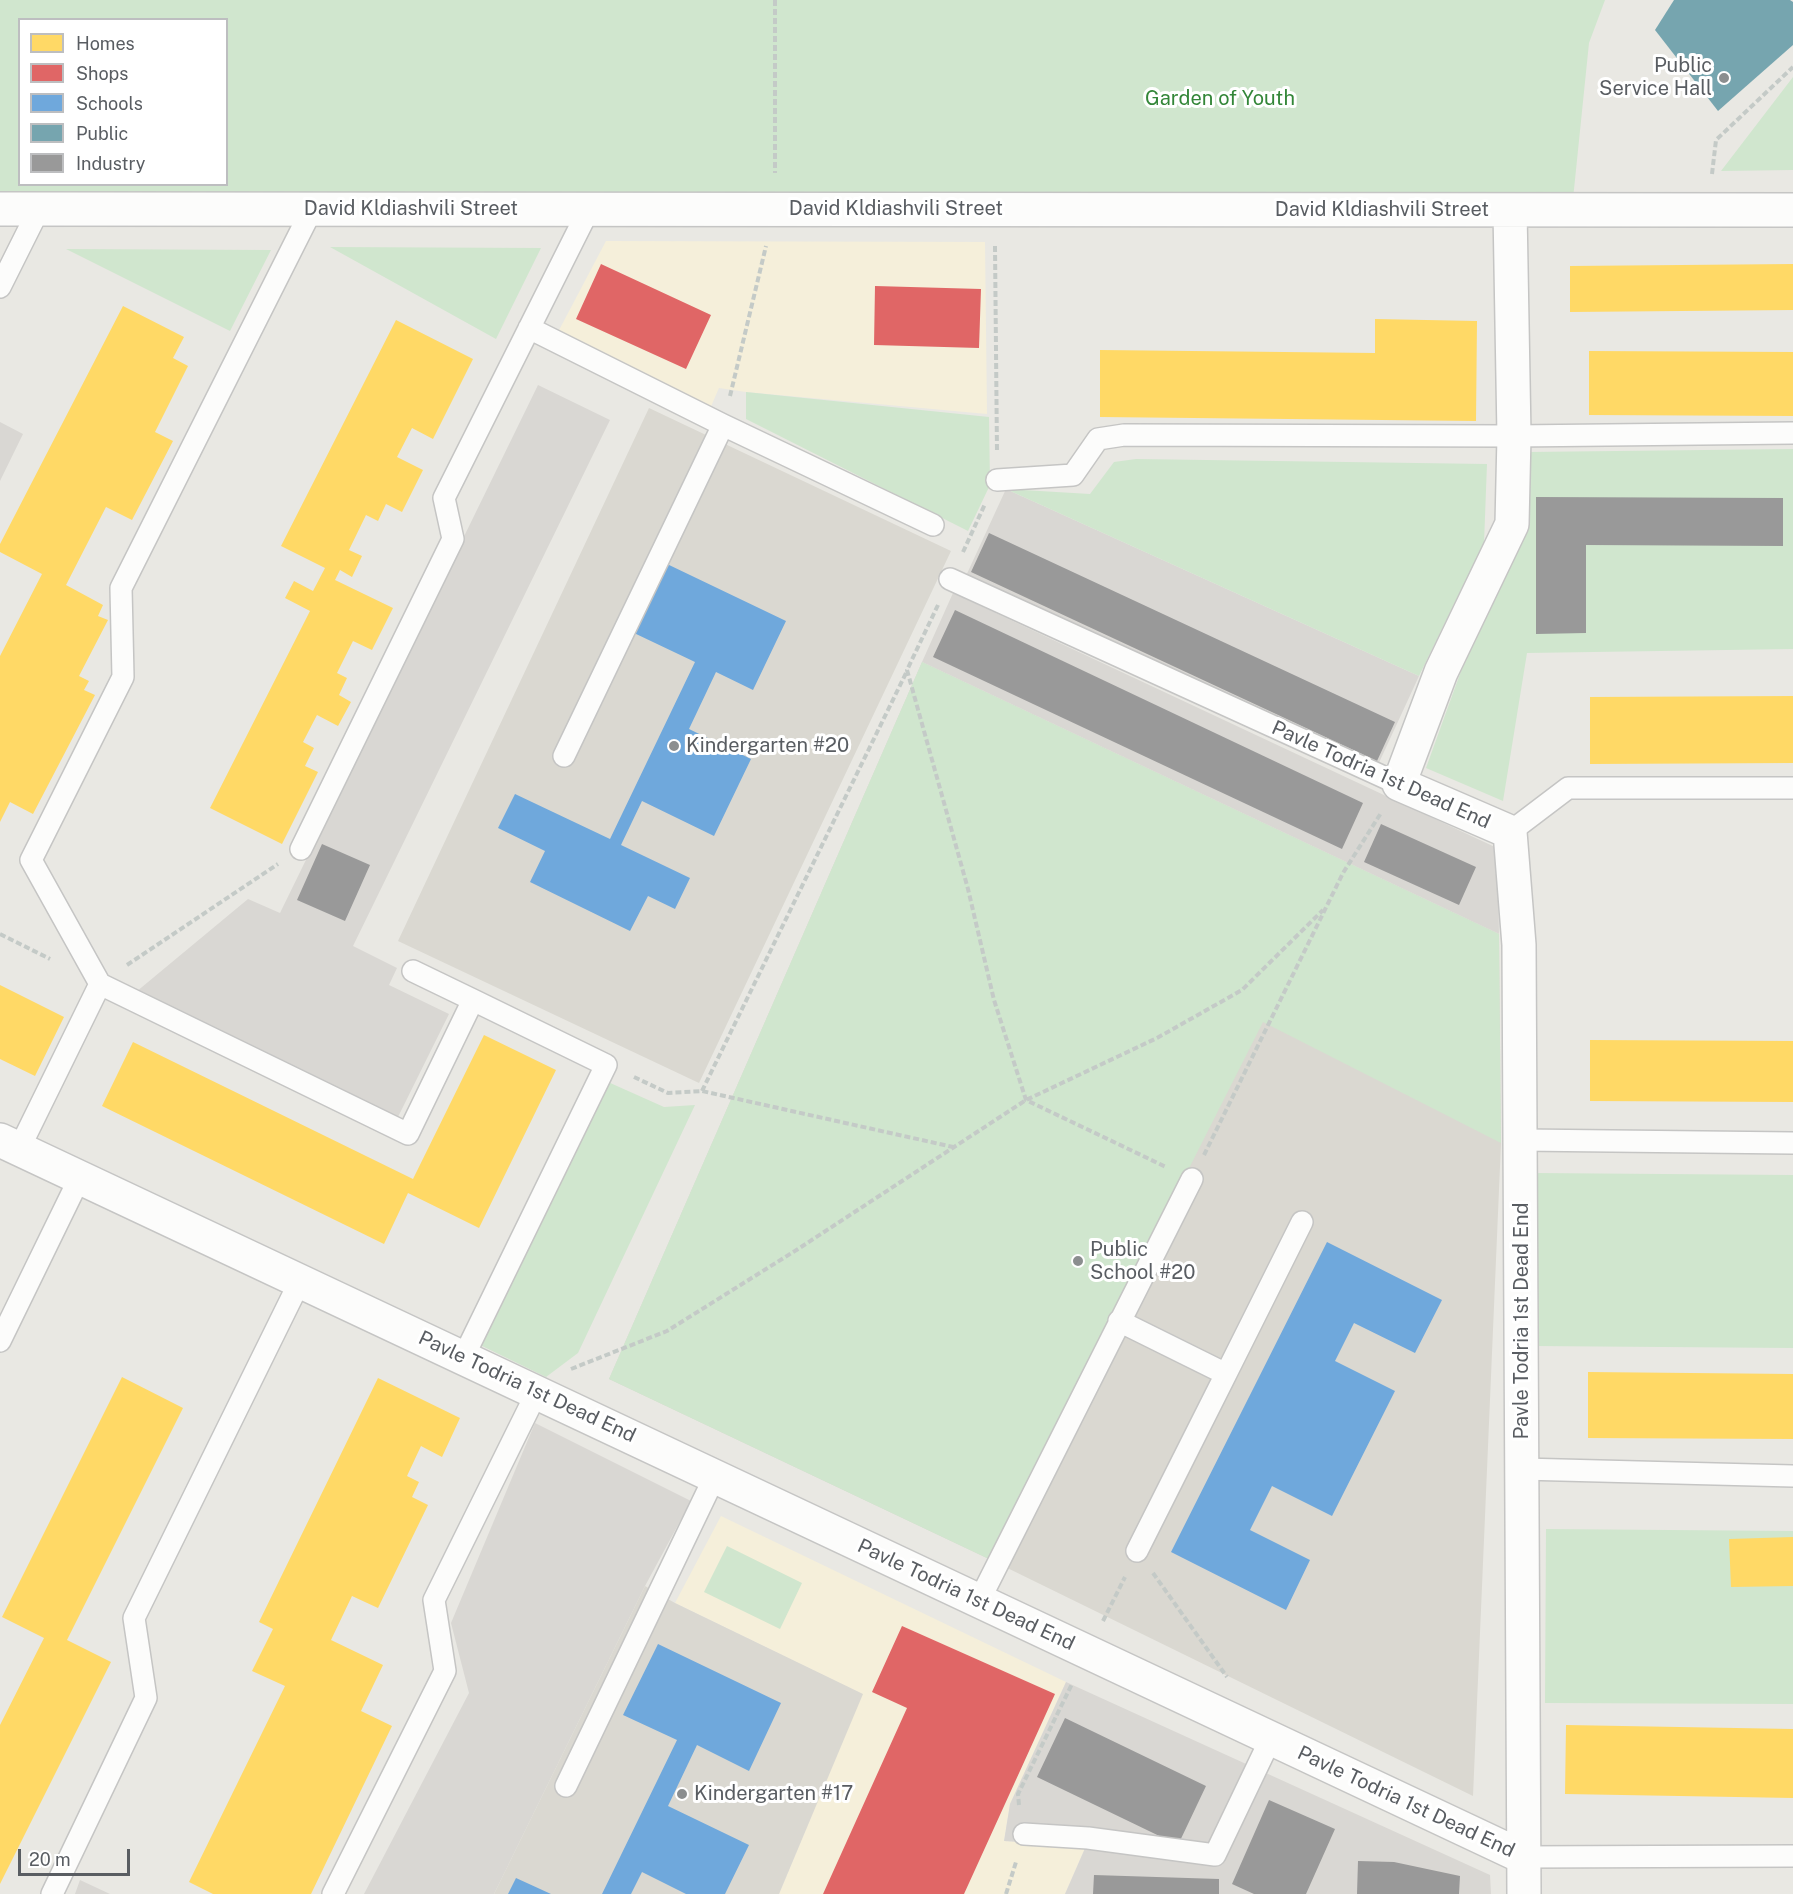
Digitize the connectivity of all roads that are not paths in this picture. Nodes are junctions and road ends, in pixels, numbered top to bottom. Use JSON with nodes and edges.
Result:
{"nodes":[{"id":1,"x":0,"y":209,"type":"edge"},
{"id":2,"x":39,"y":209,"type":"junction"},
{"id":3,"x":312,"y":209,"type":"junction"},
{"id":4,"x":589,"y":209,"type":"junction"},
{"id":5,"x":1510,"y":210,"type":"junction"},
{"id":6,"x":1793,"y":210,"type":"edge"},
{"id":7,"x":0,"y":287,"type":"edge"},
{"id":8,"x":529,"y":328,"type":"junction"},
{"id":9,"x":723,"y":425,"type":"junction"},
{"id":10,"x":1793,"y":433,"type":"edge"},
{"id":11,"x":1514,"y":436,"type":"junction"},
{"id":12,"x":997,"y":480,"type":"road end"},
{"id":13,"x":933,"y":525,"type":"dead end"},
{"id":14,"x":950,"y":579,"type":"road end"},
{"id":15,"x":564,"y":756,"type":"dead end"},
{"id":16,"x":1399,"y":784,"type":"junction"},
{"id":17,"x":1793,"y":788,"type":"edge"},
{"id":18,"x":1510,"y":832,"type":"junction"},
{"id":19,"x":301,"y":849,"type":"road end"},
{"id":20,"x":412,"y":971,"type":"dead end"},
{"id":21,"x":99,"y":984,"type":"junction"},
{"id":22,"x":473,"y":1000,"type":"junction"},
{"id":23,"x":1521,"y":1140,"type":"junction"},
{"id":24,"x":1793,"y":1143,"type":"edge"},
{"id":25,"x":10,"y":1144,"type":"edge"},
{"id":26,"x":80,"y":1177,"type":"junction"},
{"id":27,"x":1192,"y":1179,"type":"road end"},
{"id":28,"x":1302,"y":1222,"type":"dead end"},
{"id":29,"x":300,"y":1281,"type":"junction"},
{"id":30,"x":1119,"y":1321,"type":"junction"},
{"id":31,"x":0,"y":1341,"type":"edge"},
{"id":32,"x":464,"y":1358,"type":"junction"},
{"id":33,"x":1226,"y":1374,"type":"junction"},
{"id":34,"x":537,"y":1392,"type":"junction"},
{"id":35,"x":1522,"y":1469,"type":"junction"},
{"id":36,"x":715,"y":1476,"type":"junction"},
{"id":37,"x":1793,"y":1476,"type":"edge"},
{"id":38,"x":1137,"y":1551,"type":"road end"},
{"id":39,"x":979,"y":1600,"type":"junction"},
{"id":40,"x":1271,"y":1738,"type":"junction"},
{"id":41,"x":566,"y":1786,"type":"dead end"},
{"id":42,"x":1024,"y":1834,"type":"road end"},
{"id":43,"x":1793,"y":1856,"type":"edge"},
{"id":44,"x":1523,"y":1857,"type":"junction"},
{"id":45,"x":52,"y":1894,"type":"edge"},
{"id":46,"x":333,"y":1894,"type":"edge"},
{"id":47,"x":1524,"y":1894,"type":"edge"}],
"edges":[{"from":1,"to":2,"type":"street","name":"David Kldiashvili Street"},
{"from":2,"to":3,"type":"street","name":"David Kldiashvili Street"},
{"from":2,"to":7,"type":"lane"},
{"from":3,"to":4,"type":"street","name":"David Kldiashvili Street"},
{"from":3,"to":21,"type":"lane"},
{"from":4,"to":5,"type":"street","name":"David Kldiashvili Street"},
{"from":4,"to":8,"type":"lane"},
{"from":5,"to":6,"type":"street","name":"David Kldiashvili Street"},
{"from":5,"to":11,"type":"street"},
{"from":8,"to":9,"type":"lane"},
{"from":8,"to":19,"type":"lane"},
{"from":9,"to":13,"type":"lane"},
{"from":9,"to":15,"type":"lane"},
{"from":10,"to":11,"type":"lane"},
{"from":11,"to":12,"type":"lane"},
{"from":11,"to":16,"type":"street"},
{"from":14,"to":16,"type":"lane","name":"Pavle Todria 1st Dead End"},
{"from":16,"to":18,"type":"street","name":"Pavle Todria 1st Dead End"},
{"from":17,"to":18,"type":"lane"},
{"from":18,"to":23,"type":"street","name":"Pavle Todria 1st Dead End"},
{"from":20,"to":22,"type":"lane"},
{"from":21,"to":22,"type":"lane"},
{"from":21,"to":25,"type":"lane"},
{"from":22,"to":32,"type":"lane"},
{"from":23,"to":24,"type":"lane"},
{"from":23,"to":35,"type":"street","name":"Pavle Todria 1st Dead End"},
{"from":25,"to":26,"type":"street","name":"Pavle Todria 1st Dead End"},
{"from":26,"to":29,"type":"street","name":"Pavle Todria 1st Dead End"},
{"from":26,"to":31,"type":"lane"},
{"from":27,"to":30,"type":"lane"},
{"from":28,"to":33,"type":"lane"},
{"from":29,"to":32,"type":"street","name":"Pavle Todria 1st Dead End"},
{"from":29,"to":45,"type":"lane"},
{"from":30,"to":33,"type":"lane"},
{"from":30,"to":39,"type":"lane"},
{"from":32,"to":34,"type":"street","name":"Pavle Todria 1st Dead End"},
{"from":33,"to":38,"type":"lane"},
{"from":34,"to":36,"type":"street","name":"Pavle Todria 1st Dead End"},
{"from":34,"to":46,"type":"lane"},
{"from":35,"to":37,"type":"lane"},
{"from":35,"to":44,"type":"street","name":"Pavle Todria 1st Dead End"},
{"from":36,"to":39,"type":"street","name":"Pavle Todria 1st Dead End"},
{"from":36,"to":41,"type":"lane"},
{"from":39,"to":40,"type":"street","name":"Pavle Todria 1st Dead End"},
{"from":40,"to":42,"type":"lane"},
{"from":40,"to":44,"type":"street","name":"Pavle Todria 1st Dead End"},
{"from":43,"to":44,"type":"lane"},
{"from":44,"to":47,"type":"street"}]}
